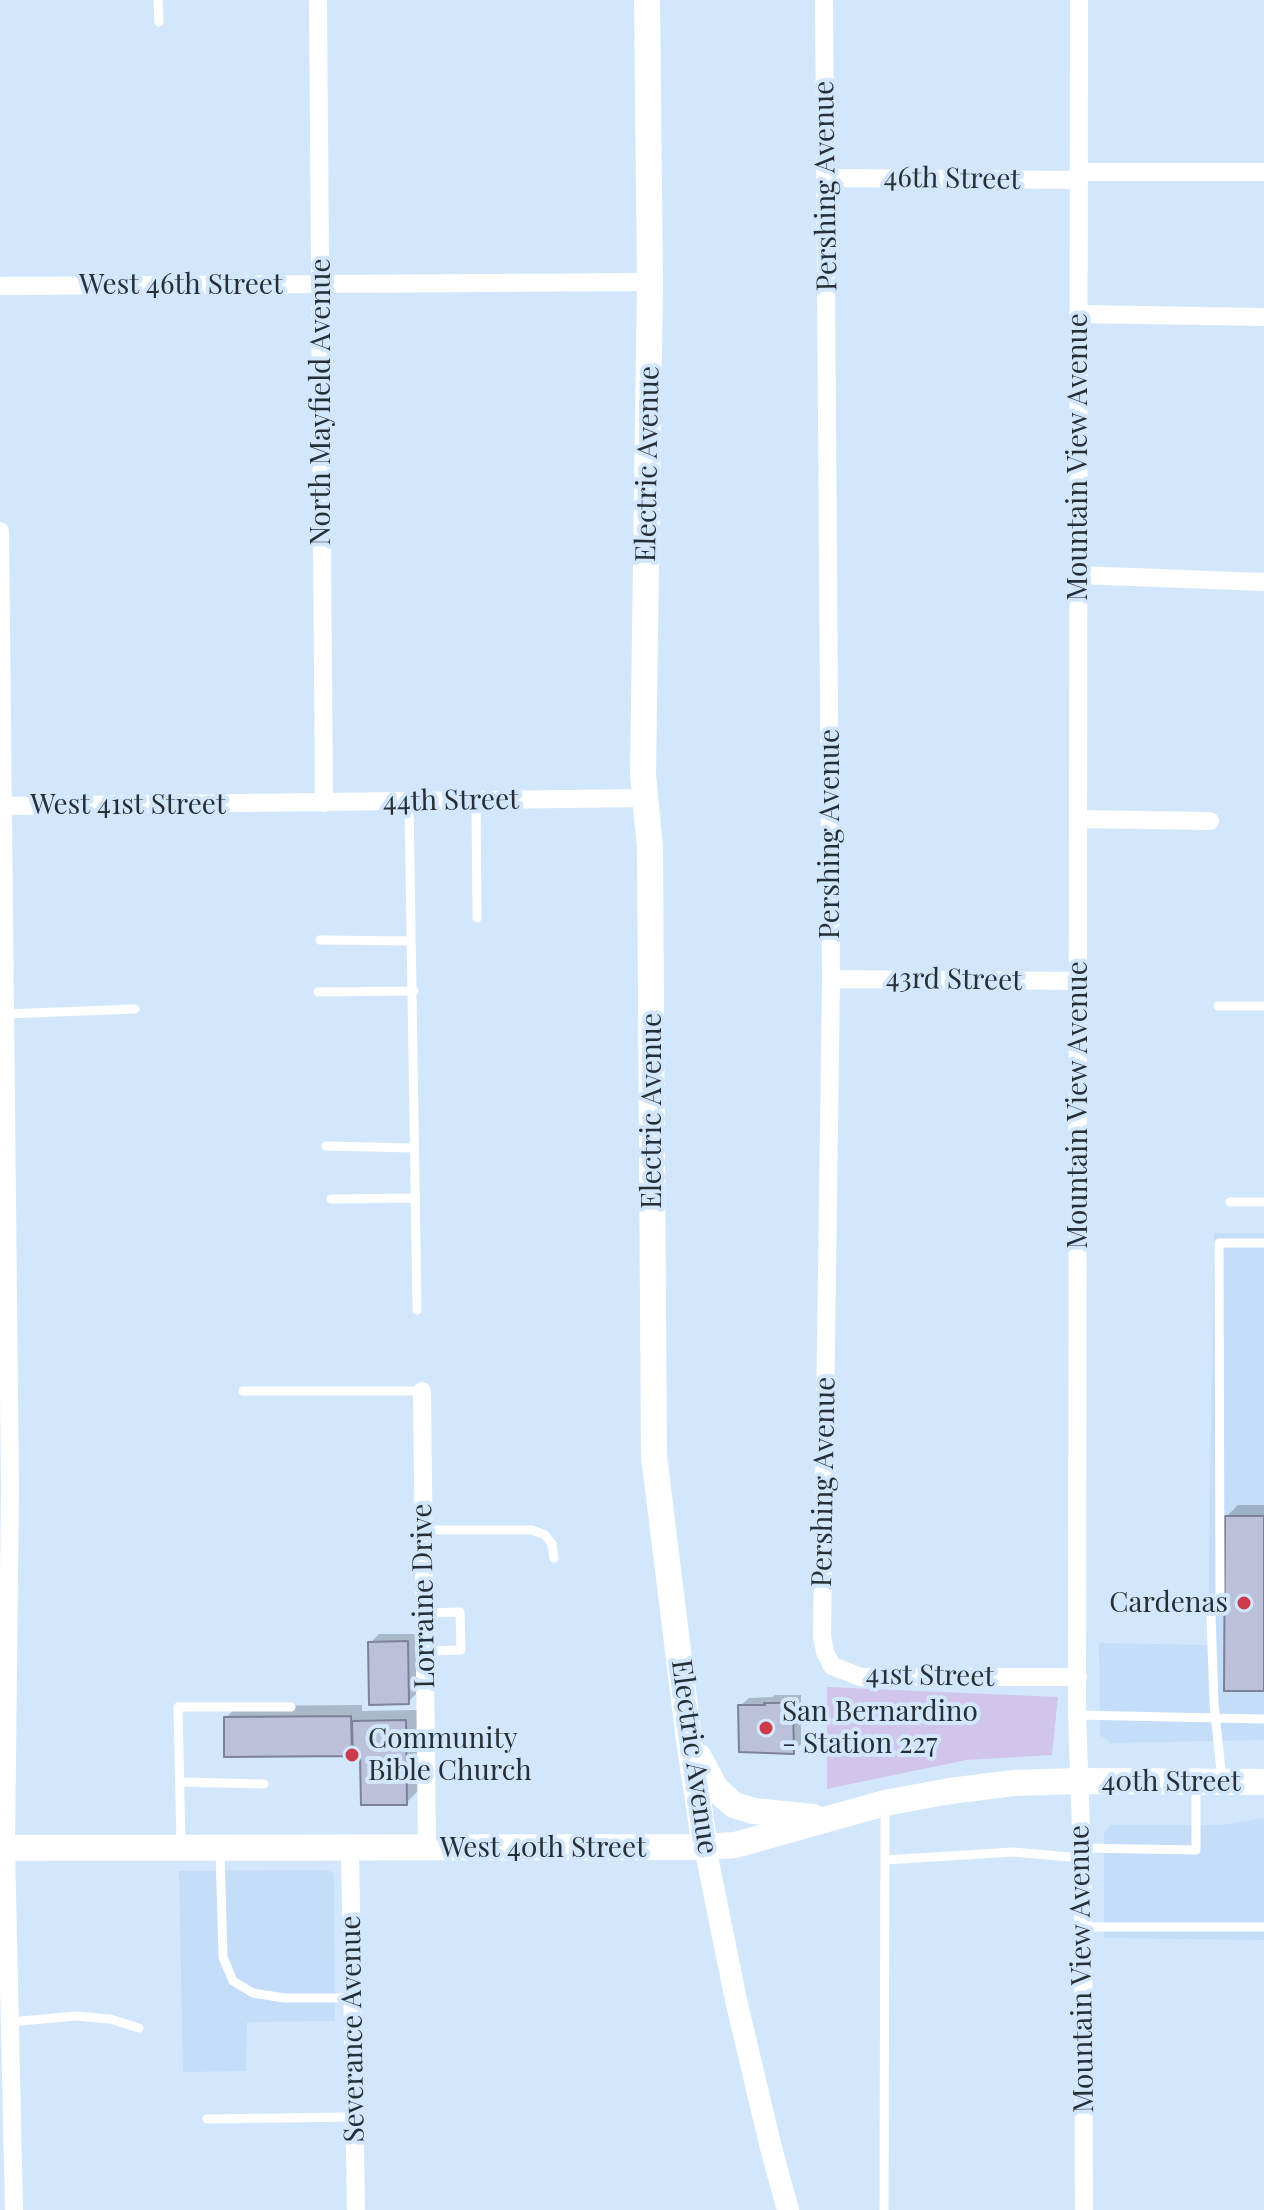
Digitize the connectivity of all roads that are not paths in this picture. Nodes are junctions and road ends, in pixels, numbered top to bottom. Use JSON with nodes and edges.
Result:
{"nodes":[{"id":1,"x":158,"y":0,"type":"edge"},
{"id":2,"x":318,"y":0,"type":"edge"},
{"id":3,"x":647,"y":0,"type":"edge"},
{"id":4,"x":824,"y":0,"type":"edge"},
{"id":5,"x":1079,"y":0,"type":"edge"},
{"id":6,"x":159,"y":22,"type":"dead end"},
{"id":7,"x":1264,"y":172,"type":"edge"},
{"id":8,"x":1078,"y":176,"type":"junction"},
{"id":9,"x":827,"y":178,"type":"junction"},
{"id":10,"x":650,"y":282,"type":"junction"},
{"id":11,"x":320,"y":284,"type":"junction"},
{"id":12,"x":0,"y":286,"type":"edge"},
{"id":13,"x":1078,"y":314,"type":"junction"},
{"id":14,"x":1264,"y":317,"type":"edge"},
{"id":15,"x":0,"y":531,"type":"edge"},
{"id":16,"x":1078,"y":575,"type":"junction"},
{"id":17,"x":1264,"y":582,"type":"edge"},
{"id":18,"x":646,"y":798,"type":"junction"},
{"id":19,"x":476,"y":801,"type":"junction"},
{"id":20,"x":409,"y":802,"type":"junction"},
{"id":21,"x":324,"y":803,"type":"junction"},
{"id":22,"x":256,"y":804,"type":"joint"},
{"id":23,"x":2,"y":806,"type":"edge"},
{"id":24,"x":1078,"y":819,"type":"junction"},
{"id":25,"x":1210,"y":821,"type":"dead end"},
{"id":26,"x":477,"y":918,"type":"dead end"},
{"id":27,"x":320,"y":940,"type":"dead end"},
{"id":28,"x":411,"y":941,"type":"junction"},
{"id":29,"x":831,"y":979,"type":"junction"},
{"id":30,"x":1078,"y":981,"type":"junction"},
{"id":31,"x":414,"y":991,"type":"junction"},
{"id":32,"x":318,"y":992,"type":"dead end"},
{"id":33,"x":1218,"y":1006,"type":"dead end"},
{"id":34,"x":1264,"y":1006,"type":"edge"},
{"id":35,"x":135,"y":1009,"type":"dead end"},
{"id":36,"x":6,"y":1014,"type":"junction"},
{"id":37,"x":326,"y":1146,"type":"dead end"},
{"id":38,"x":413,"y":1148,"type":"junction"},
{"id":39,"x":414,"y":1198,"type":"junction"},
{"id":40,"x":331,"y":1199,"type":"dead end"},
{"id":41,"x":1230,"y":1202,"type":"dead end"},
{"id":42,"x":1264,"y":1202,"type":"edge"},
{"id":43,"x":1264,"y":1243,"type":"edge"},
{"id":44,"x":417,"y":1310,"type":"dead end"},
{"id":45,"x":243,"y":1391,"type":"dead end"},
{"id":46,"x":422,"y":1391,"type":"joint"},
{"id":47,"x":423,"y":1530,"type":"junction"},
{"id":48,"x":554,"y":1558,"type":"dead end"},
{"id":49,"x":424,"y":1613,"type":"junction"},
{"id":50,"x":425,"y":1651,"type":"junction"},
{"id":51,"x":832,"y":1666,"type":"joint"},
{"id":52,"x":1078,"y":1677,"type":"junction"},
{"id":53,"x":291,"y":1707,"type":"dead end"},
{"id":54,"x":1077,"y":1715,"type":"junction"},
{"id":55,"x":1215,"y":1718,"type":"junction"},
{"id":56,"x":1264,"y":1719,"type":"edge"},
{"id":57,"x":689,"y":1740,"type":"junction"},
{"id":58,"x":3,"y":1747,"type":"edge"},
{"id":59,"x":1079,"y":1781,"type":"junction"},
{"id":60,"x":180,"y":1782,"type":"junction"},
{"id":61,"x":1196,"y":1782,"type":"junction"},
{"id":62,"x":1222,"y":1782,"type":"junction"},
{"id":63,"x":1264,"y":1782,"type":"edge"},
{"id":64,"x":264,"y":1784,"type":"dead end"},
{"id":65,"x":885,"y":1803,"type":"junction"},
{"id":66,"x":829,"y":1818,"type":"junction"},
{"id":67,"x":705,"y":1847,"type":"junction"},
{"id":68,"x":3,"y":1848,"type":"edge"},
{"id":69,"x":181,"y":1848,"type":"junction"},
{"id":70,"x":220,"y":1848,"type":"junction"},
{"id":71,"x":350,"y":1848,"type":"junction"},
{"id":72,"x":427,"y":1848,"type":"junction"},
{"id":73,"x":1081,"y":1853,"type":"junction"},
{"id":74,"x":885,"y":1860,"type":"junction"},
{"id":75,"x":1083,"y":1927,"type":"junction"},
{"id":76,"x":1264,"y":1927,"type":"edge"},
{"id":77,"x":4,"y":1975,"type":"edge"},
{"id":78,"x":353,"y":1998,"type":"junction"},
{"id":79,"x":10,"y":2022,"type":"junction"},
{"id":80,"x":139,"y":2028,"type":"dead end"},
{"id":81,"x":355,"y":2117,"type":"junction"},
{"id":82,"x":207,"y":2119,"type":"dead end"},
{"id":83,"x":14,"y":2210,"type":"edge"},
{"id":84,"x":356,"y":2210,"type":"edge"},
{"id":85,"x":788,"y":2210,"type":"edge"},
{"id":86,"x":884,"y":2210,"type":"edge"},
{"id":87,"x":1084,"y":2210,"type":"edge"}],
"edges":[{"from":1,"to":6,"type":"lane"},
{"from":2,"to":11,"type":"street","name":"North Mayfield Avenue"},
{"from":3,"to":10,"type":"main road","name":"Electric Avenue"},
{"from":4,"to":9,"type":"street","name":"Pershing Avenue"},
{"from":5,"to":8,"type":"street","name":"Mountain View Avenue"},
{"from":7,"to":8,"type":"street","name":"46th Street"},
{"from":8,"to":9,"type":"street","name":"46th Street"},
{"from":8,"to":13,"type":"street","name":"Mountain View Avenue"},
{"from":9,"to":29,"type":"street","name":"Pershing Avenue"},
{"from":10,"to":11,"type":"street","name":"West 46th Street"},
{"from":10,"to":18,"type":"main road","name":"Electric Avenue"},
{"from":11,"to":12,"type":"street","name":"West 46th Street"},
{"from":11,"to":21,"type":"street","name":"North Mayfield Avenue"},
{"from":13,"to":14,"type":"street"},
{"from":13,"to":16,"type":"street","name":"Mountain View Avenue"},
{"from":15,"to":23,"type":"street"},
{"from":16,"to":17,"type":"street"},
{"from":16,"to":24,"type":"street","name":"Mountain View Avenue"},
{"from":18,"to":19,"type":"street","name":"44th Street"},
{"from":18,"to":57,"type":"main road","name":"Electric Avenue"},
{"from":19,"to":20,"type":"street","name":"44th Street"},
{"from":19,"to":26,"type":"lane"},
{"from":20,"to":21,"type":"street","name":"44th Street"},
{"from":20,"to":28,"type":"lane"},
{"from":21,"to":22,"type":"street","name":"44th Street"},
{"from":22,"to":23,"type":"street","name":"West 41st Street"},
{"from":23,"to":36,"type":"street"},
{"from":24,"to":25,"type":"street"},
{"from":24,"to":30,"type":"street","name":"Mountain View Avenue"},
{"from":27,"to":28,"type":"lane"},
{"from":28,"to":31,"type":"lane"},
{"from":29,"to":30,"type":"street","name":"43rd Street"},
{"from":29,"to":51,"type":"street","name":"Pershing Avenue"},
{"from":30,"to":52,"type":"street","name":"Mountain View Avenue"},
{"from":31,"to":32,"type":"lane"},
{"from":31,"to":38,"type":"lane"},
{"from":33,"to":34,"type":"lane"},
{"from":35,"to":36,"type":"lane"},
{"from":36,"to":58,"type":"street"},
{"from":37,"to":38,"type":"lane"},
{"from":38,"to":39,"type":"lane"},
{"from":39,"to":40,"type":"lane"},
{"from":39,"to":44,"type":"lane"},
{"from":41,"to":42,"type":"lane"},
{"from":43,"to":55,"type":"lane"},
{"from":45,"to":46,"type":"lane"},
{"from":46,"to":47,"type":"street","name":"Lorraine Drive"},
{"from":47,"to":48,"type":"lane"},
{"from":47,"to":49,"type":"street","name":"Lorraine Drive"},
{"from":49,"to":50,"type":"street","name":"Lorraine Drive"},
{"from":49,"to":50,"type":"lane"},
{"from":50,"to":72,"type":"street","name":"Lorraine Drive"},
{"from":51,"to":52,"type":"street","name":"41st Street"},
{"from":52,"to":54,"type":"street","name":"Mountain View Avenue"},
{"from":53,"to":60,"type":"lane"},
{"from":54,"to":55,"type":"lane"},
{"from":54,"to":59,"type":"street","name":"Mountain View Avenue"},
{"from":55,"to":56,"type":"lane"},
{"from":55,"to":62,"type":"lane"},
{"from":57,"to":66,"type":"main road"},
{"from":57,"to":67,"type":"main road","name":"Electric Avenue"},
{"from":58,"to":68,"type":"street"},
{"from":59,"to":61,"type":"main road","name":"40th Street"},
{"from":59,"to":65,"type":"main road","name":"West 40th Street"},
{"from":59,"to":73,"type":"street","name":"Mountain View Avenue"},
{"from":60,"to":64,"type":"lane"},
{"from":60,"to":69,"type":"lane"},
{"from":61,"to":62,"type":"main road","name":"40th Street"},
{"from":61,"to":73,"type":"lane"},
{"from":62,"to":63,"type":"main road","name":"40th Street"},
{"from":65,"to":66,"type":"main road","name":"West 40th Street"},
{"from":65,"to":74,"type":"lane"},
{"from":66,"to":67,"type":"main road","name":"West 40th Street"},
{"from":67,"to":72,"type":"main road","name":"West 40th Street"},
{"from":67,"to":85,"type":"street","name":"Electric Avenue"},
{"from":68,"to":69,"type":"main road","name":"West 40th Street"},
{"from":68,"to":77,"type":"street"},
{"from":69,"to":70,"type":"main road","name":"West 40th Street"},
{"from":70,"to":71,"type":"main road","name":"West 40th Street"},
{"from":70,"to":78,"type":"lane"},
{"from":71,"to":72,"type":"main road","name":"West 40th Street"},
{"from":71,"to":78,"type":"street","name":"Severance Avenue"},
{"from":73,"to":74,"type":"lane"},
{"from":73,"to":75,"type":"street","name":"Mountain View Avenue"},
{"from":74,"to":86,"type":"lane"},
{"from":75,"to":76,"type":"lane"},
{"from":75,"to":87,"type":"street","name":"Mountain View Avenue"},
{"from":77,"to":79,"type":"street"},
{"from":78,"to":81,"type":"street","name":"Severance Avenue"},
{"from":79,"to":80,"type":"lane"},
{"from":79,"to":83,"type":"street"},
{"from":81,"to":82,"type":"lane"},
{"from":81,"to":84,"type":"street","name":"Severance Avenue"}]}
